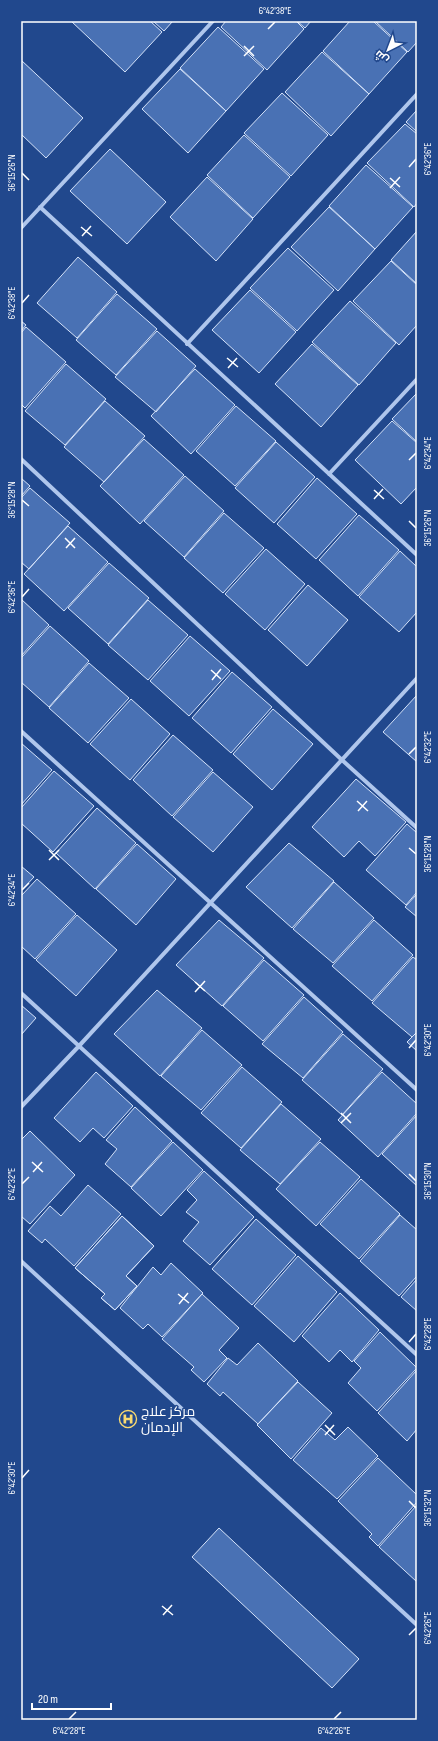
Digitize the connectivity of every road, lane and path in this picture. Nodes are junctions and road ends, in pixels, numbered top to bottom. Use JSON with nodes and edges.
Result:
{"nodes":[{"id":1,"x":213,"y":21,"type":"edge"},
{"id":2,"x":417,"y":94,"type":"edge"},
{"id":3,"x":40,"y":207,"type":"junction"},
{"id":4,"x":21,"y":228,"type":"edge"},
{"id":5,"x":187,"y":344,"type":"junction"},
{"id":6,"x":417,"y":379,"type":"edge"},
{"id":7,"x":21,"y":458,"type":"edge"},
{"id":8,"x":329,"y":474,"type":"junction"},
{"id":9,"x":417,"y":555,"type":"edge"},
{"id":10,"x":417,"y":678,"type":"edge"},
{"id":11,"x":21,"y":731,"type":"edge"},
{"id":12,"x":342,"y":760,"type":"junction"},
{"id":13,"x":417,"y":828,"type":"edge"},
{"id":14,"x":210,"y":903,"type":"junction"},
{"id":15,"x":21,"y":994,"type":"edge"},
{"id":16,"x":79,"y":1046,"type":"junction"},
{"id":17,"x":417,"y":1090,"type":"edge"},
{"id":18,"x":21,"y":1107,"type":"edge"},
{"id":19,"x":21,"y":1261,"type":"edge"},
{"id":20,"x":417,"y":1355,"type":"edge"},
{"id":21,"x":417,"y":1625,"type":"edge"}],
"edges":[{"from":1,"to":3,"type":"street"},
{"from":2,"to":5,"type":"street"},
{"from":3,"to":4,"type":"street"},
{"from":3,"to":5,"type":"street"},
{"from":5,"to":8,"type":"street"},
{"from":6,"to":8,"type":"street"},
{"from":7,"to":12,"type":"street"},
{"from":8,"to":9,"type":"street"},
{"from":10,"to":12,"type":"street"},
{"from":11,"to":14,"type":"street"},
{"from":12,"to":13,"type":"street"},
{"from":12,"to":14,"type":"street"},
{"from":14,"to":16,"type":"street"},
{"from":14,"to":17,"type":"street"},
{"from":15,"to":16,"type":"street"},
{"from":16,"to":18,"type":"street"},
{"from":16,"to":20,"type":"street"},
{"from":19,"to":21,"type":"street"}]}
